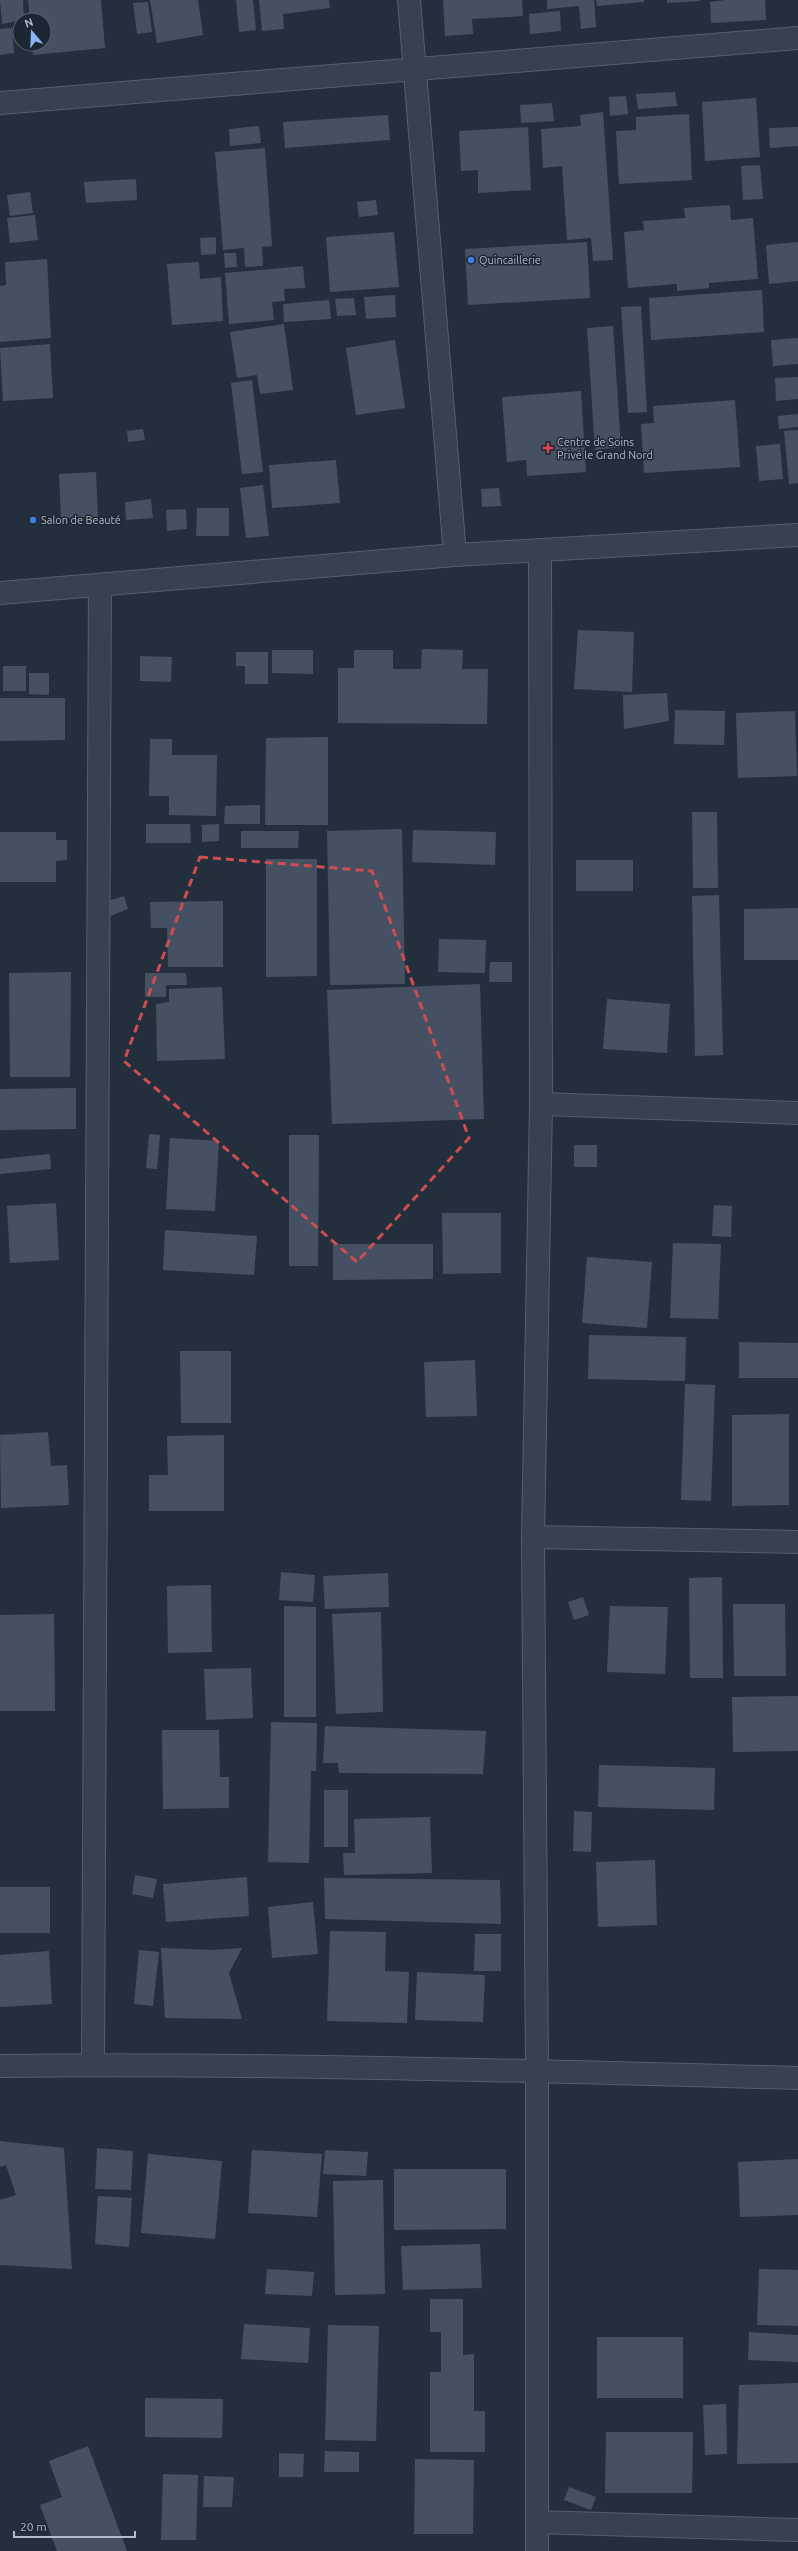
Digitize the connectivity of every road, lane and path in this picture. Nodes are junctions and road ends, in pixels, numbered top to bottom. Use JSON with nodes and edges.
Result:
{"nodes":[{"id":1,"x":409,"y":0,"type":"edge"},
{"id":2,"x":798,"y":38,"type":"edge"},
{"id":3,"x":416,"y":70,"type":"junction"},
{"id":4,"x":0,"y":103,"type":"edge"},
{"id":5,"x":798,"y":535,"type":"edge"},
{"id":6,"x":540,"y":550,"type":"junction"},
{"id":7,"x":455,"y":555,"type":"junction"},
{"id":8,"x":100,"y":584,"type":"junction"},
{"id":9,"x":0,"y":593,"type":"edge"},
{"id":10,"x":540,"y":1104,"type":"junction"},
{"id":11,"x":798,"y":1113,"type":"edge"},
{"id":12,"x":533,"y":1537,"type":"junction"},
{"id":13,"x":798,"y":1542,"type":"edge"},
{"id":14,"x":93,"y":2065,"type":"junction"},
{"id":15,"x":0,"y":2066,"type":"edge"},
{"id":16,"x":537,"y":2071,"type":"junction"},
{"id":17,"x":798,"y":2078,"type":"edge"},
{"id":18,"x":537,"y":2522,"type":"junction"},
{"id":19,"x":798,"y":2530,"type":"edge"},
{"id":20,"x":537,"y":2551,"type":"edge"}],
"edges":[{"from":1,"to":3,"type":"street"},
{"from":2,"to":3,"type":"street"},
{"from":3,"to":4,"type":"street"},
{"from":3,"to":7,"type":"street"},
{"from":5,"to":6,"type":"street"},
{"from":6,"to":7,"type":"street"},
{"from":6,"to":10,"type":"street"},
{"from":7,"to":8,"type":"street"},
{"from":8,"to":9,"type":"street"},
{"from":8,"to":14,"type":"street"},
{"from":10,"to":11,"type":"street"},
{"from":10,"to":12,"type":"street"},
{"from":12,"to":13,"type":"street"},
{"from":12,"to":16,"type":"street"},
{"from":14,"to":15,"type":"street"},
{"from":14,"to":16,"type":"street"},
{"from":16,"to":17,"type":"street"},
{"from":16,"to":18,"type":"street"},
{"from":18,"to":19,"type":"street"},
{"from":18,"to":20,"type":"street"}]}
